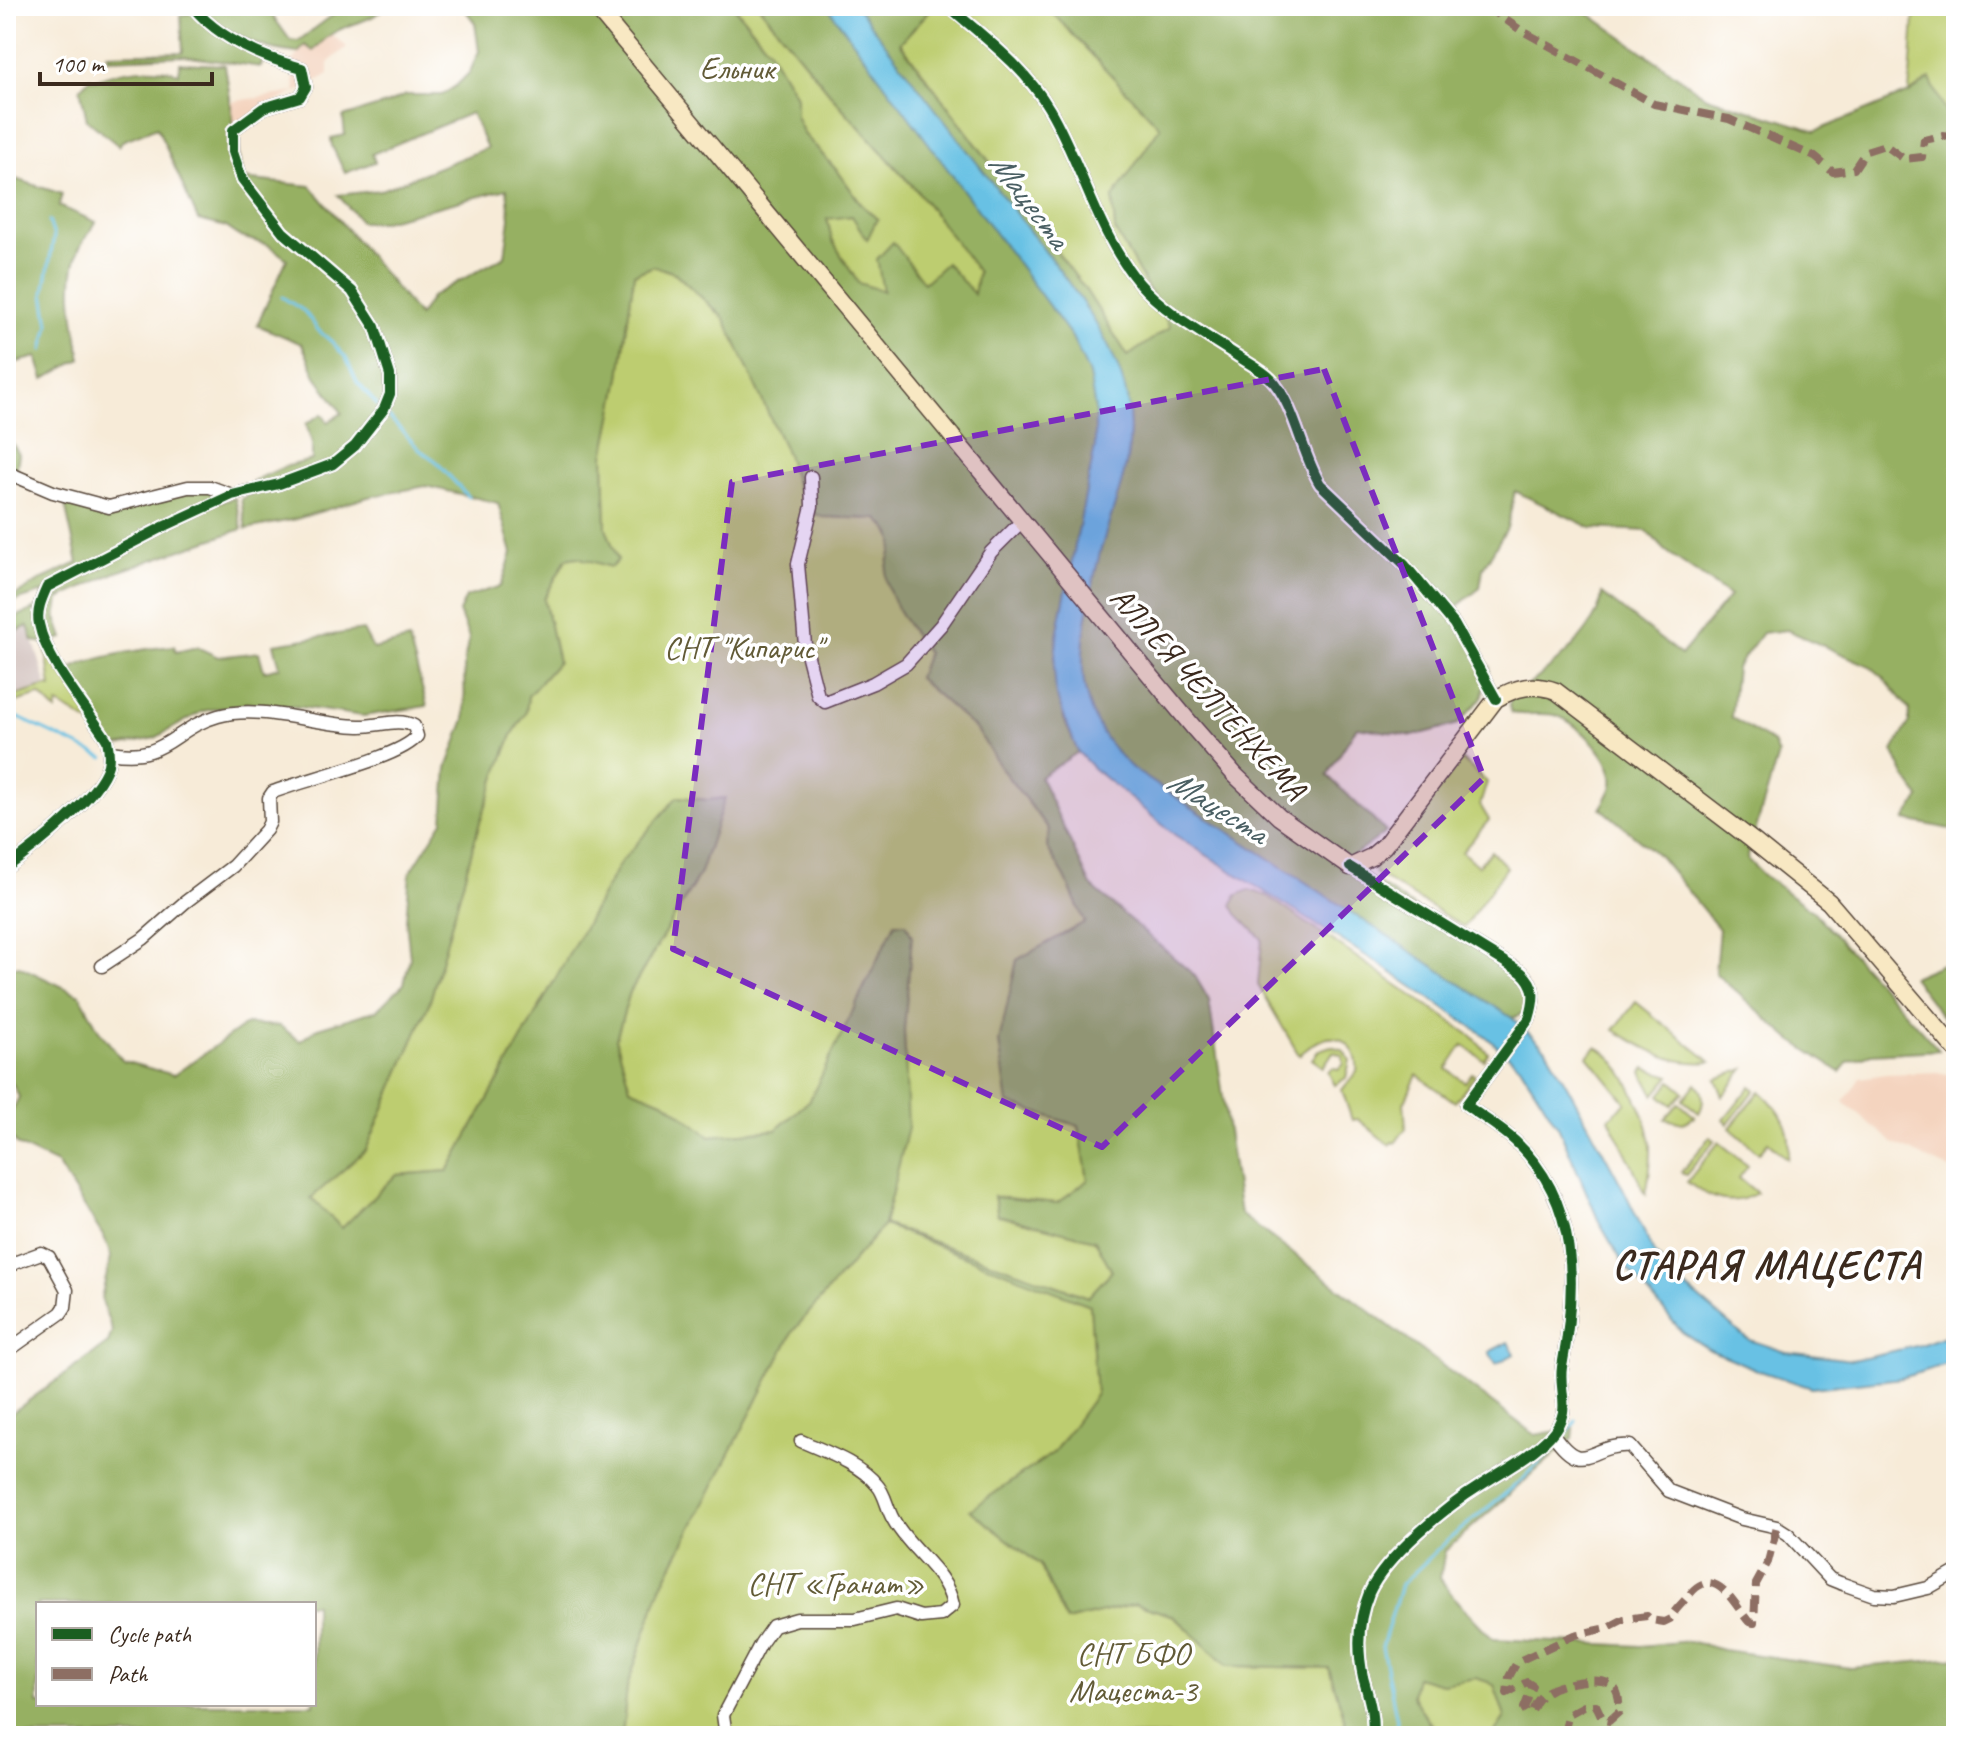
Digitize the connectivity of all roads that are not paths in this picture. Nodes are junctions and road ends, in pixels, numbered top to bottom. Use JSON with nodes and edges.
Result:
{"nodes":[{"id":1,"x":192,"y":6,"type":"edge"},
{"id":2,"x":595,"y":6,"type":"edge"},
{"id":3,"x":948,"y":6,"type":"edge"},
{"id":4,"x":6,"y":472,"type":"edge"},
{"id":5,"x":811,"y":477,"type":"dead end"},
{"id":6,"x":232,"y":495,"type":"junction"},
{"id":7,"x":1021,"y":522,"type":"junction"},
{"id":8,"x":1496,"y":699,"type":"junction"},
{"id":9,"x":110,"y":752,"type":"junction"},
{"id":10,"x":1350,"y":867,"type":"junction"},
{"id":11,"x":6,"y":868,"type":"edge"},
{"id":12,"x":102,"y":966,"type":"dead end"},
{"id":13,"x":1956,"y":1050,"type":"edge"},
{"id":14,"x":6,"y":1270,"type":"edge"},
{"id":15,"x":6,"y":1352,"type":"edge"},
{"id":16,"x":1553,"y":1434,"type":"junction"},
{"id":17,"x":801,"y":1441,"type":"dead end"},
{"id":18,"x":1956,"y":1572,"type":"edge"},
{"id":19,"x":726,"y":1736,"type":"edge"},
{"id":20,"x":1372,"y":1736,"type":"edge"}],
"edges":[{"from":1,"to":6,"type":"street"},
{"from":2,"to":7,"type":"main road","name":"АЛЛЕЯ ЧЕЛТЕНХЕМА"},
{"from":3,"to":8,"type":"street"},
{"from":4,"to":6,"type":"street"},
{"from":5,"to":7,"type":"street"},
{"from":6,"to":9,"type":"street"},
{"from":7,"to":10,"type":"main road","name":"АЛЛЕЯ ЧЕЛТЕНХЕМА"},
{"from":8,"to":10,"type":"main road"},
{"from":8,"to":13,"type":"main road"},
{"from":9,"to":11,"type":"street"},
{"from":9,"to":12,"type":"street"},
{"from":10,"to":16,"type":"street","name":"АЛЛЕЯ ЧЕЛТЕНХЕМА"},
{"from":14,"to":15,"type":"street"},
{"from":16,"to":18,"type":"street"},
{"from":16,"to":20,"type":"street"},
{"from":17,"to":19,"type":"street"}]}
